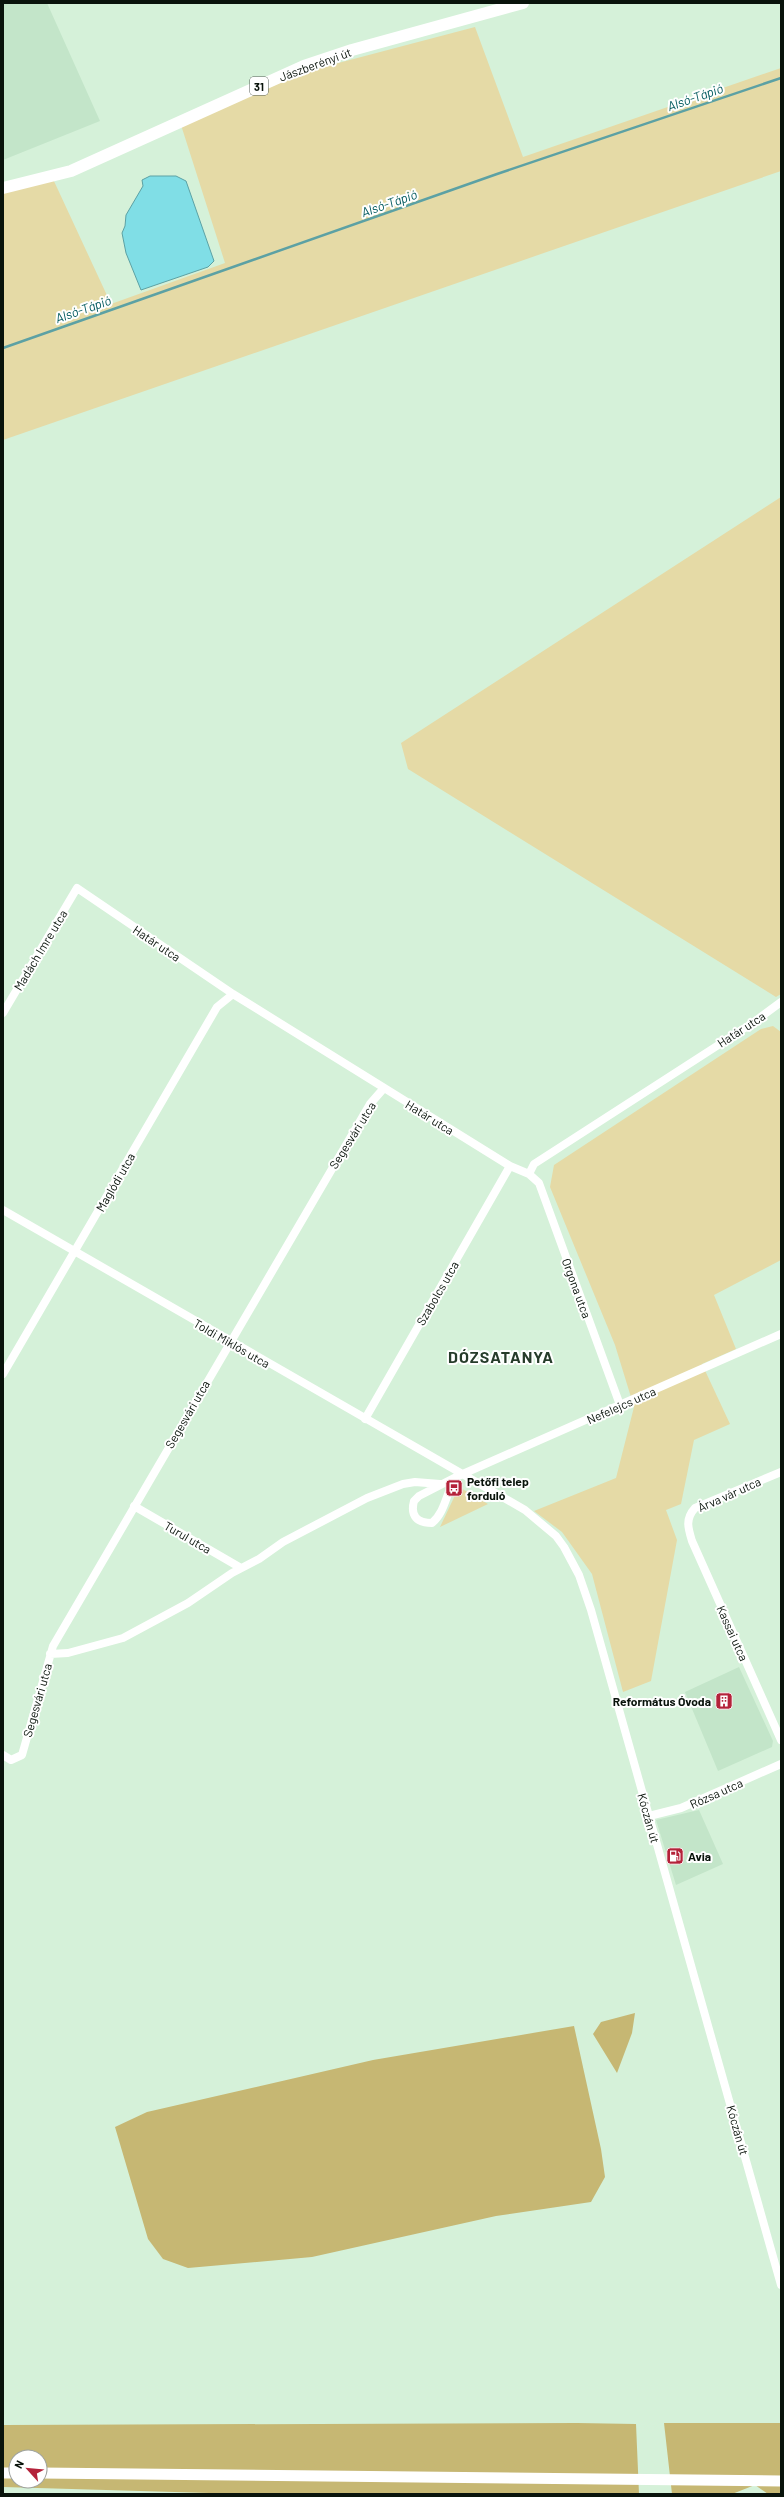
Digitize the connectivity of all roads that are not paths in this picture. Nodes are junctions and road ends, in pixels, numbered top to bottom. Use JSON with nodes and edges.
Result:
{"nodes":[{"id":1,"x":523,"y":3,"type":"edge"},
{"id":2,"x":3,"y":188,"type":"edge"},
{"id":3,"x":77,"y":888,"type":"joint"},
{"id":4,"x":233,"y":994,"type":"junction"},
{"id":5,"x":781,"y":1002,"type":"edge"},
{"id":6,"x":3,"y":1013,"type":"edge"},
{"id":7,"x":384,"y":1088,"type":"junction"},
{"id":8,"x":510,"y":1166,"type":"junction"},
{"id":9,"x":528,"y":1174,"type":"junction"},
{"id":10,"x":3,"y":1210,"type":"edge"},
{"id":11,"x":76,"y":1250,"type":"junction"},
{"id":12,"x":781,"y":1334,"type":"edge"},
{"id":13,"x":229,"y":1342,"type":"junction"},
{"id":14,"x":3,"y":1374,"type":"edge"},
{"id":15,"x":620,"y":1405,"type":"junction"},
{"id":16,"x":365,"y":1419,"type":"junction"},
{"id":17,"x":781,"y":1472,"type":"edge"},
{"id":18,"x":458,"y":1476,"type":"junction"},
{"id":19,"x":445,"y":1483,"type":"junction"},
{"id":20,"x":134,"y":1506,"type":"junction"},
{"id":21,"x":687,"y":1526,"type":"joint"},
{"id":22,"x":241,"y":1568,"type":"junction"},
{"id":23,"x":50,"y":1654,"type":"junction"},
{"id":24,"x":781,"y":1740,"type":"edge"},
{"id":25,"x":3,"y":1755,"type":"edge"},
{"id":26,"x":781,"y":1764,"type":"edge"},
{"id":27,"x":649,"y":1816,"type":"junction"},
{"id":28,"x":781,"y":2285,"type":"edge"},
{"id":29,"x":48,"y":2473,"type":"edge"},
{"id":30,"x":781,"y":2481,"type":"edge"}],
"edges":[{"from":1,"to":2,"type":"main road","name":"Jászberényi út","number":"31"},
{"from":3,"to":4,"type":"street","name":"Határ utca"},
{"from":3,"to":6,"type":"street","name":"Madách Imre utca"},
{"from":4,"to":7,"type":"street","name":"Határ utca"},
{"from":4,"to":11,"type":"street","name":"Maglódi utca"},
{"from":5,"to":9,"type":"street","name":"Határ utca"},
{"from":7,"to":8,"type":"street","name":"Határ utca"},
{"from":7,"to":13,"type":"street","name":"Segesvári utca"},
{"from":8,"to":9,"type":"street","name":"Határ utca"},
{"from":8,"to":16,"type":"street","name":"Szabolcs utca"},
{"from":9,"to":15,"type":"street","name":"Orgona utca"},
{"from":10,"to":11,"type":"street","name":"Toldi Miklós utca"},
{"from":11,"to":13,"type":"street","name":"Toldi Miklós utca"},
{"from":11,"to":14,"type":"street","name":"Maglódi utca"},
{"from":12,"to":15,"type":"street","name":"Nefelejcs utca"},
{"from":13,"to":16,"type":"street","name":"Toldi Miklós utca"},
{"from":13,"to":20,"type":"street","name":"Segesvári utca"},
{"from":15,"to":18,"type":"street","name":"Nefelejcs utca"},
{"from":16,"to":18,"type":"street","name":"Toldi Miklós utca"},
{"from":17,"to":21,"type":"street","name":"Árva vár utca"},
{"from":18,"to":19,"type":"street","name":"Nefelejcs utca"},
{"from":18,"to":19,"type":"street","name":"Nefelejcs utca"},
{"from":18,"to":27,"type":"street","name":"Kóczán út"},
{"from":19,"to":22,"type":"street"},
{"from":20,"to":22,"type":"street","name":"Turul utca"},
{"from":20,"to":23,"type":"street","name":"Segesvári utca"},
{"from":21,"to":24,"type":"street","name":"Kassai utca"},
{"from":22,"to":23,"type":"street"},
{"from":23,"to":25,"type":"street","name":"Segesvári utca"},
{"from":26,"to":27,"type":"street","name":"Rózsa utca"},
{"from":27,"to":28,"type":"street","name":"Kóczán út"},
{"from":29,"to":30,"type":"main road"}]}
